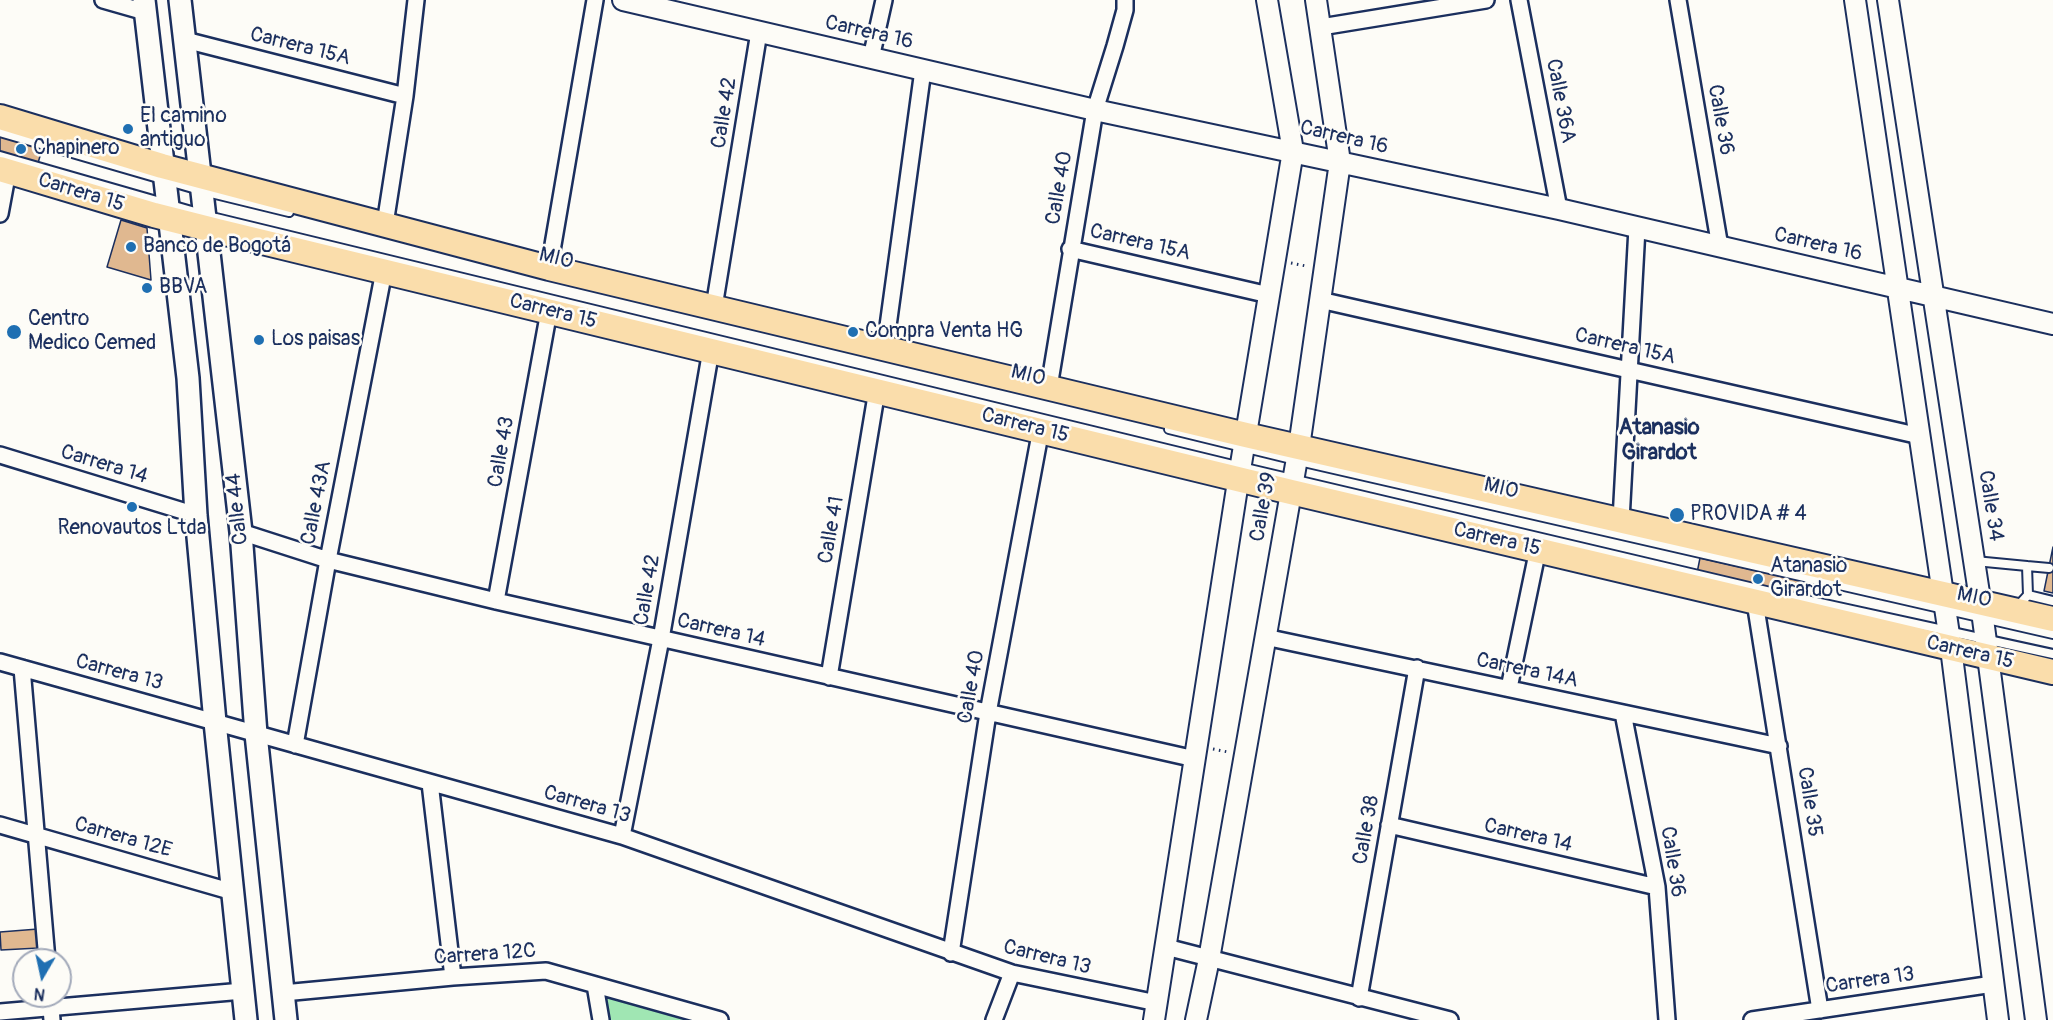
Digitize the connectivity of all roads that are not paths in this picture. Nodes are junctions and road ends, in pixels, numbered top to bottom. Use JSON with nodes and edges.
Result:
{"nodes":[{"id":1,"x":103,"y":0,"type":"edge"},
{"id":2,"x":180,"y":0,"type":"edge"},
{"id":3,"x":416,"y":0,"type":"edge"},
{"id":4,"x":595,"y":0,"type":"edge"},
{"id":5,"x":624,"y":0,"type":"edge"},
{"id":6,"x":884,"y":0,"type":"edge"},
{"id":7,"x":1125,"y":0,"type":"edge"},
{"id":8,"x":1267,"y":0,"type":"edge"},
{"id":9,"x":1316,"y":0,"type":"edge"},
{"id":10,"x":1486,"y":0,"type":"edge"},
{"id":11,"x":1519,"y":0,"type":"edge"},
{"id":12,"x":1678,"y":0,"type":"edge"},
{"id":13,"x":1855,"y":0,"type":"edge"},
{"id":14,"x":1888,"y":0,"type":"edge"},
{"id":15,"x":144,"y":6,"type":"edge"},
{"id":16,"x":1320,"y":27,"type":"junction"},
{"id":17,"x":759,"y":32,"type":"junction"},
{"id":18,"x":185,"y":40,"type":"junction"},
{"id":19,"x":871,"y":58,"type":"junction"},
{"id":20,"x":923,"y":70,"type":"junction"},
{"id":21,"x":405,"y":96,"type":"junction"},
{"id":22,"x":1095,"y":110,"type":"junction"},
{"id":23,"x":0,"y":117,"type":"edge"},
{"id":24,"x":0,"y":132,"type":"edge"},
{"id":25,"x":1293,"y":151,"type":"junction"},
{"id":26,"x":1340,"y":162,"type":"junction"},
{"id":27,"x":3,"y":165,"type":"edge"},
{"id":28,"x":163,"y":173,"type":"junction"},
{"id":29,"x":202,"y":184,"type":"junction"},
{"id":30,"x":1559,"y":209,"type":"junction"},
{"id":31,"x":167,"y":211,"type":"junction"},
{"id":32,"x":295,"y":213,"type":"dead end"},
{"id":33,"x":0,"y":214,"type":"edge"},
{"id":34,"x":206,"y":222,"type":"junction"},
{"id":35,"x":385,"y":224,"type":"junction"},
{"id":36,"x":1637,"y":228,"type":"junction"},
{"id":37,"x":1720,"y":247,"type":"junction"},
{"id":38,"x":1071,"y":249,"type":"junction"},
{"id":39,"x":468,"y":256,"type":"dead end"},
{"id":40,"x":549,"y":268,"type":"junction"},
{"id":41,"x":384,"y":271,"type":"junction"},
{"id":42,"x":1897,"y":288,"type":"junction"},
{"id":43,"x":1269,"y":295,"type":"junction"},
{"id":44,"x":1932,"y":296,"type":"junction"},
{"id":45,"x":1320,"y":300,"type":"junction"},
{"id":46,"x":714,"y":307,"type":"junction"},
{"id":47,"x":549,"y":311,"type":"junction"},
{"id":48,"x":735,"y":322,"type":"dead end"},
{"id":49,"x":2053,"y":324,"type":"edge"},
{"id":50,"x":885,"y":348,"type":"junction"},
{"id":51,"x":711,"y":350,"type":"junction"},
{"id":52,"x":1629,"y":370,"type":"junction"},
{"id":53,"x":1048,"y":387,"type":"junction"},
{"id":54,"x":877,"y":390,"type":"junction"},
{"id":55,"x":1163,"y":428,"type":"dead end"},
{"id":56,"x":1041,"y":429,"type":"junction"},
{"id":57,"x":1920,"y":436,"type":"junction"},
{"id":58,"x":1245,"y":441,"type":"junction"},
{"id":59,"x":0,"y":455,"type":"edge"},
{"id":60,"x":1295,"y":470,"type":"junction"},
{"id":61,"x":1240,"y":473,"type":"junction"},
{"id":62,"x":196,"y":515,"type":"junction"},
{"id":63,"x":1621,"y":520,"type":"junction"},
{"id":64,"x":241,"y":532,"type":"junction"},
{"id":65,"x":1538,"y":549,"type":"junction"},
{"id":66,"x":327,"y":560,"type":"junction"},
{"id":67,"x":1974,"y":561,"type":"junction"},
{"id":68,"x":2027,"y":566,"type":"junction"},
{"id":69,"x":2049,"y":568,"type":"dead end"},
{"id":70,"x":2053,"y":601,"type":"edge"},
{"id":71,"x":496,"y":602,"type":"junction"},
{"id":72,"x":1755,"y":602,"type":"junction"},
{"id":73,"x":1944,"y":602,"type":"junction"},
{"id":74,"x":2021,"y":602,"type":"junction"},
{"id":75,"x":1982,"y":610,"type":"junction"},
{"id":76,"x":2053,"y":618,"type":"edge"},
{"id":77,"x":2053,"y":634,"type":"edge"},
{"id":78,"x":1265,"y":637,"type":"junction"},
{"id":79,"x":661,"y":639,"type":"junction"},
{"id":80,"x":1950,"y":639,"type":"junction"},
{"id":81,"x":1987,"y":648,"type":"junction"},
{"id":82,"x":2053,"y":654,"type":"edge"},
{"id":83,"x":0,"y":662,"type":"edge"},
{"id":84,"x":22,"y":668,"type":"junction"},
{"id":85,"x":1417,"y":668,"type":"junction"},
{"id":86,"x":2053,"y":672,"type":"edge"},
{"id":87,"x":829,"y":677,"type":"junction"},
{"id":88,"x":1509,"y":688,"type":"junction"},
{"id":89,"x":988,"y":713,"type":"junction"},
{"id":90,"x":1623,"y":713,"type":"junction"},
{"id":91,"x":215,"y":722,"type":"junction"},
{"id":92,"x":256,"y":734,"type":"junction"},
{"id":93,"x":295,"y":745,"type":"junction"},
{"id":94,"x":1779,"y":746,"type":"junction"},
{"id":95,"x":1199,"y":753,"type":"junction"},
{"id":96,"x":430,"y":783,"type":"junction"},
{"id":97,"x":0,"y":825,"type":"edge"},
{"id":98,"x":1389,"y":825,"type":"junction"},
{"id":99,"x":37,"y":835,"type":"junction"},
{"id":100,"x":622,"y":836,"type":"junction"},
{"id":101,"x":1657,"y":887,"type":"junction"},
{"id":102,"x":233,"y":892,"type":"junction"},
{"id":103,"x":46,"y":948,"type":"edge"},
{"id":104,"x":1166,"y":948,"type":"junction"},
{"id":105,"x":951,"y":953,"type":"junction"},
{"id":106,"x":1209,"y":959,"type":"junction"},
{"id":107,"x":1012,"y":973,"type":"junction"},
{"id":108,"x":453,"y":977,"type":"junction"},
{"id":109,"x":1993,"y":984,"type":"junction"},
{"id":110,"x":595,"y":985,"type":"junction"},
{"id":111,"x":243,"y":991,"type":"junction"},
{"id":112,"x":283,"y":993,"type":"junction"},
{"id":113,"x":1359,"y":998,"type":"junction"},
{"id":114,"x":72,"y":1006,"type":"edge"},
{"id":115,"x":51,"y":1008,"type":"edge"},
{"id":116,"x":1820,"y":1010,"type":"junction"},
{"id":117,"x":0,"y":1012,"type":"edge"},
{"id":118,"x":1155,"y":1012,"type":"edge"},
{"id":119,"x":246,"y":1020,"type":"edge"},
{"id":120,"x":286,"y":1020,"type":"edge"},
{"id":121,"x":600,"y":1020,"type":"edge"},
{"id":122,"x":720,"y":1020,"type":"edge"},
{"id":123,"x":994,"y":1020,"type":"edge"},
{"id":124,"x":1196,"y":1020,"type":"edge"},
{"id":125,"x":1450,"y":1020,"type":"edge"},
{"id":126,"x":1668,"y":1020,"type":"edge"},
{"id":127,"x":1752,"y":1020,"type":"edge"},
{"id":128,"x":1998,"y":1020,"type":"edge"},
{"id":129,"x":2036,"y":1020,"type":"edge"}],
"edges":[{"from":1,"to":15,"type":"street"},
{"from":2,"to":18,"type":"main road","name":"Calle 44"},
{"from":3,"to":21,"type":"street"},
{"from":4,"to":40,"type":"street"},
{"from":5,"to":17,"type":"street","name":"Carrera 16"},
{"from":6,"to":19,"type":"street"},
{"from":7,"to":22,"type":"street","name":"Calle 40"},
{"from":8,"to":25,"type":"street","name":"Calle 39"},
{"from":9,"to":16,"type":"street","name":"Calle 39"},
{"from":10,"to":16,"type":"street"},
{"from":11,"to":30,"type":"street","name":"Calle 36A"},
{"from":12,"to":37,"type":"street","name":"Calle 36"},
{"from":13,"to":42,"type":"street"},
{"from":14,"to":44,"type":"street","name":"Calle 34"},
{"from":15,"to":28,"type":"main road","name":"Calle 44"},
{"from":16,"to":26,"type":"street","name":"Calle 39"},
{"from":17,"to":19,"type":"street","name":"Carrera 16"},
{"from":17,"to":46,"type":"street","name":"Calle 42"},
{"from":18,"to":21,"type":"street","name":"Carrera 15A"},
{"from":18,"to":29,"type":"main road","name":"Calle 44"},
{"from":19,"to":20,"type":"street","name":"Carrera 16"},
{"from":20,"to":22,"type":"street","name":"Carrera 16"},
{"from":20,"to":50,"type":"street"},
{"from":21,"to":35,"type":"street"},
{"from":22,"to":25,"type":"street","name":"Carrera 16"},
{"from":22,"to":38,"type":"street","name":"Calle 40"},
{"from":23,"to":28,"type":"main road","name":"Carrera 15"},
{"from":24,"to":28,"type":"lane"},
{"from":25,"to":26,"type":"street","name":"Carrera 16"},
{"from":25,"to":43,"type":"street","name":"Calle 39"},
{"from":26,"to":30,"type":"street","name":"Carrera 16"},
{"from":26,"to":45,"type":"street","name":"Calle 39"},
{"from":27,"to":31,"type":"main road","name":"Carrera 15"},
{"from":27,"to":33,"type":"street"},
{"from":28,"to":29,"type":"main road","name":"Carrera 15"},
{"from":28,"to":31,"type":"main road","name":"Calle 44"},
{"from":29,"to":32,"type":"lane"},
{"from":29,"to":34,"type":"main road","name":"Calle 44"},
{"from":29,"to":35,"type":"main road","name":"Carrera 15"},
{"from":30,"to":36,"type":"street","name":"Carrera 16"},
{"from":31,"to":34,"type":"main road","name":"Carrera 15"},
{"from":31,"to":62,"type":"main road","name":"Calle 44"},
{"from":34,"to":41,"type":"main road","name":"Carrera 15"},
{"from":34,"to":61,"type":"lane","name":"MIO"},
{"from":34,"to":64,"type":"main road","name":"Calle 44"},
{"from":35,"to":40,"type":"main road","name":"Carrera 15"},
{"from":36,"to":37,"type":"street","name":"Carrera 16"},
{"from":36,"to":52,"type":"street"},
{"from":37,"to":42,"type":"street","name":"Carrera 16"},
{"from":38,"to":43,"type":"street","name":"Carrera 15A"},
{"from":38,"to":53,"type":"street","name":"Calle 40"},
{"from":39,"to":48,"type":"lane","name":"MIO"},
{"from":40,"to":46,"type":"main road","name":"Carrera 15"},
{"from":41,"to":47,"type":"main road","name":"Carrera 15"},
{"from":41,"to":66,"type":"street","name":"Calle 43A"},
{"from":42,"to":44,"type":"street","name":"Carrera 16"},
{"from":42,"to":57,"type":"street"},
{"from":43,"to":58,"type":"street","name":"Calle 39"},
{"from":44,"to":49,"type":"street","name":"Carrera 16"},
{"from":44,"to":67,"type":"street","name":"Calle 34"},
{"from":45,"to":52,"type":"street","name":"Carrera 15A"},
{"from":45,"to":60,"type":"street","name":"Calle 39"},
{"from":46,"to":50,"type":"main road","name":"Carrera 15"},
{"from":47,"to":51,"type":"main road","name":"Carrera 15"},
{"from":47,"to":71,"type":"street","name":"Calle 43"},
{"from":50,"to":53,"type":"main road","name":"Carrera 15"},
{"from":51,"to":54,"type":"main road","name":"Carrera 15"},
{"from":51,"to":79,"type":"street","name":"Calle 42"},
{"from":52,"to":57,"type":"street","name":"Carrera 15A"},
{"from":52,"to":63,"type":"street"},
{"from":53,"to":58,"type":"main road","name":"Carrera 15"},
{"from":54,"to":56,"type":"main road","name":"Carrera 15"},
{"from":54,"to":87,"type":"street","name":"Calle 41"},
{"from":55,"to":58,"type":"lane"},
{"from":56,"to":61,"type":"main road","name":"Carrera 15"},
{"from":56,"to":89,"type":"street","name":"Calle 40"},
{"from":57,"to":73,"type":"street"},
{"from":58,"to":60,"type":"main road","name":"Carrera 15"},
{"from":58,"to":61,"type":"street","name":"Calle 39"},
{"from":59,"to":62,"type":"street","name":"Carrera 14"},
{"from":60,"to":61,"type":"main road","name":"Carrera 15"},
{"from":60,"to":63,"type":"main road","name":"Carrera 15"},
{"from":60,"to":65,"type":"main road","name":"Carrera 15"},
{"from":60,"to":73,"type":"lane","name":"MIO"},
{"from":60,"to":78,"type":"street","name":"Calle 39"},
{"from":60,"to":80,"type":"lane","name":"MIO"},
{"from":61,"to":95,"type":"street","name":"Calle 39"},
{"from":62,"to":91,"type":"main road","name":"Calle 44"},
{"from":63,"to":73,"type":"main road","name":"Carrera 15"},
{"from":64,"to":66,"type":"street","name":"Carrera 14"},
{"from":64,"to":92,"type":"main road","name":"Calle 44"},
{"from":65,"to":72,"type":"main road","name":"Carrera 15"},
{"from":65,"to":88,"type":"street"},
{"from":66,"to":71,"type":"street","name":"Carrera 14"},
{"from":66,"to":93,"type":"street","name":"Calle 43A"},
{"from":67,"to":68,"type":"lane"},
{"from":67,"to":75,"type":"street","name":"Calle 34"},
{"from":68,"to":69,"type":"lane"},
{"from":68,"to":74,"type":"lane"},
{"from":70,"to":74,"type":"lane"},
{"from":71,"to":79,"type":"street","name":"Carrera 14"},
{"from":72,"to":80,"type":"main road","name":"Carrera 15"},
{"from":72,"to":94,"type":"street","name":"Calle 35"},
{"from":73,"to":75,"type":"main road","name":"Carrera 15"},
{"from":73,"to":80,"type":"street"},
{"from":74,"to":75,"type":"main road","name":"Carrera 15"},
{"from":74,"to":76,"type":"main road","name":"Carrera 15"},
{"from":75,"to":77,"type":"lane","name":"MIO"},
{"from":75,"to":81,"type":"street","name":"Calle 34"},
{"from":78,"to":85,"type":"street","name":"Carrera 14A"},
{"from":78,"to":106,"type":"street","name":"Calle 39"},
{"from":79,"to":87,"type":"street","name":"Carrera 14"},
{"from":79,"to":100,"type":"street","name":"Calle 42"},
{"from":80,"to":81,"type":"main road","name":"Carrera 15"},
{"from":80,"to":109,"type":"street"},
{"from":81,"to":82,"type":"lane","name":"MIO"},
{"from":81,"to":86,"type":"main road","name":"Carrera 15"},
{"from":81,"to":129,"type":"street","name":"Calle 34"},
{"from":83,"to":84,"type":"street","name":"Carrera 13"},
{"from":84,"to":91,"type":"street","name":"Carrera 13"},
{"from":84,"to":99,"type":"street"},
{"from":85,"to":88,"type":"street","name":"Carrera 14A"},
{"from":85,"to":98,"type":"street","name":"Calle 38"},
{"from":87,"to":89,"type":"street","name":"Carrera 14"},
{"from":88,"to":90,"type":"street","name":"Carrera 14A"},
{"from":89,"to":95,"type":"street","name":"Carrera 14"},
{"from":89,"to":105,"type":"street","name":"Calle 40"},
{"from":90,"to":94,"type":"street","name":"Carrera 14A"},
{"from":90,"to":101,"type":"street","name":"Calle 36"},
{"from":91,"to":92,"type":"street","name":"Carrera 13"},
{"from":91,"to":102,"type":"main road","name":"Calle 44"},
{"from":92,"to":93,"type":"street","name":"Carrera 13"},
{"from":92,"to":112,"type":"main road","name":"Calle 44"},
{"from":93,"to":96,"type":"street","name":"Carrera 13"},
{"from":94,"to":116,"type":"street","name":"Calle 35"},
{"from":95,"to":104,"type":"street","name":"Calle 39"},
{"from":96,"to":100,"type":"street","name":"Carrera 13"},
{"from":96,"to":108,"type":"street"},
{"from":97,"to":99,"type":"street","name":"Carrera 12E"},
{"from":98,"to":101,"type":"street","name":"Carrera 14"},
{"from":98,"to":113,"type":"street","name":"Calle 38"},
{"from":99,"to":102,"type":"street","name":"Carrera 12E"},
{"from":99,"to":103,"type":"street"},
{"from":100,"to":105,"type":"street","name":"Carrera 13"},
{"from":101,"to":126,"type":"street","name":"Calle 36"},
{"from":102,"to":111,"type":"main road","name":"Calle 44"},
{"from":104,"to":106,"type":"street"},
{"from":104,"to":118,"type":"street","name":"Calle 39"},
{"from":105,"to":107,"type":"street","name":"Carrera 13"},
{"from":106,"to":113,"type":"street"},
{"from":106,"to":124,"type":"street","name":"Calle 39"},
{"from":107,"to":118,"type":"street","name":"Carrera 13"},
{"from":107,"to":123,"type":"street"},
{"from":108,"to":110,"type":"street","name":"Carrera 12C"},
{"from":108,"to":112,"type":"street","name":"Carrera 12C"},
{"from":109,"to":116,"type":"street","name":"Carrera 13"},
{"from":109,"to":128,"type":"street"},
{"from":110,"to":121,"type":"street"},
{"from":110,"to":122,"type":"street","name":"Carrera 12C"},
{"from":111,"to":114,"type":"street"},
{"from":111,"to":119,"type":"main road","name":"Calle 44"},
{"from":112,"to":120,"type":"main road","name":"Calle 44"},
{"from":113,"to":125,"type":"street"},
{"from":115,"to":117,"type":"street"},
{"from":116,"to":127,"type":"street","name":"Carrera 13"}]}
